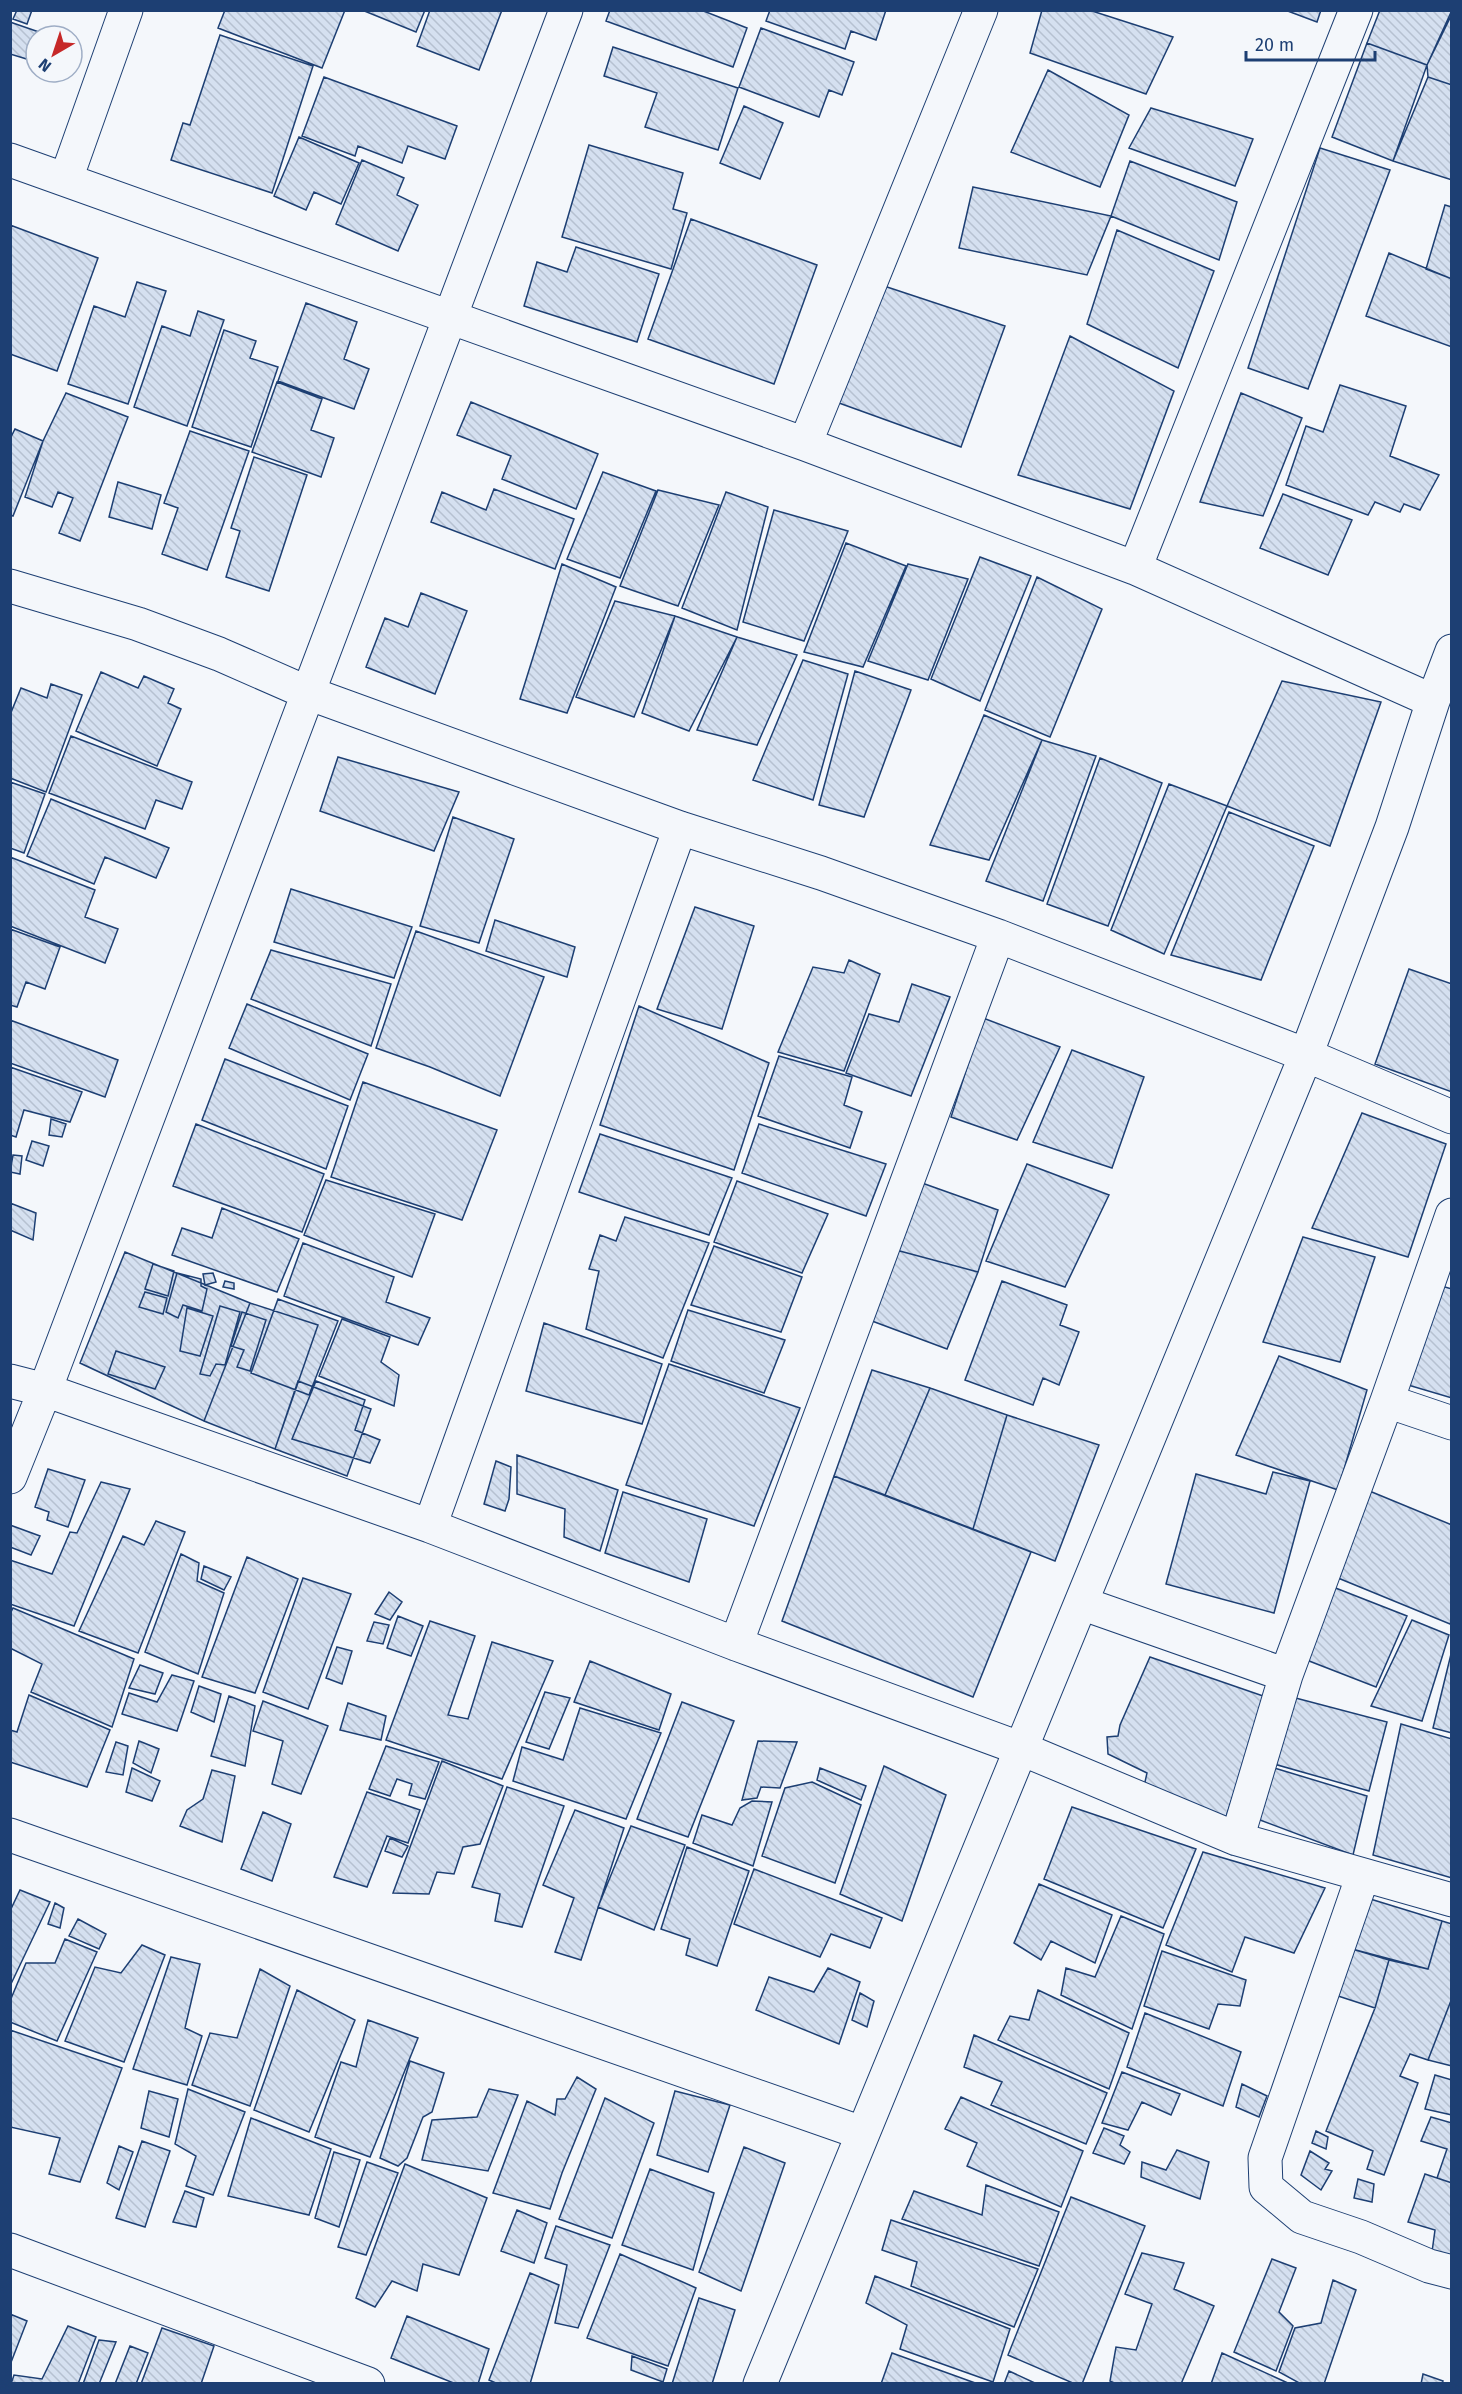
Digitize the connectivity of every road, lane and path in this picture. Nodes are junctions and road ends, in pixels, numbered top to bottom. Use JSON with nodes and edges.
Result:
{"nodes":[{"id":1,"x":126,"y":10,"type":"edge"},
{"id":2,"x":566,"y":10,"type":"edge"},
{"id":3,"x":981,"y":10,"type":"edge"},
{"id":4,"x":1356,"y":10,"type":"edge"},
{"id":5,"x":10,"y":160,"type":"edge"},
{"id":6,"x":66,"y":179,"type":"junction"},
{"id":7,"x":449,"y":318,"type":"junction"},
{"id":8,"x":805,"y":444,"type":"junction"},
{"id":9,"x":1136,"y":568,"type":"junction"},
{"id":10,"x":10,"y":586,"type":"edge"},
{"id":11,"x":1452,"y":651,"type":"edge"},
{"id":12,"x":308,"y":693,"type":"junction"},
{"id":13,"x":1433,"y":701,"type":"junction"},
{"id":14,"x":680,"y":828,"type":"junction"},
{"id":15,"x":998,"y":936,"type":"junction"},
{"id":16,"x":1306,"y":1055,"type":"junction"},
{"id":17,"x":1452,"y":1117,"type":"edge"},
{"id":18,"x":1452,"y":1215,"type":"edge"},
{"id":19,"x":10,"y":1381,"type":"edge"},
{"id":20,"x":45,"y":1390,"type":"junction"},
{"id":21,"x":1388,"y":1401,"type":"junction"},
{"id":22,"x":1452,"y":1423,"type":"edge"},
{"id":23,"x":10,"y":1477,"type":"edge"},
{"id":24,"x":430,"y":1526,"type":"junction"},
{"id":25,"x":1081,"y":1603,"type":"junction"},
{"id":26,"x":736,"y":1644,"type":"junction"},
{"id":27,"x":1286,"y":1675,"type":"junction"},
{"id":28,"x":1022,"y":1749,"type":"junction"},
{"id":29,"x":10,"y":1835,"type":"edge"},
{"id":30,"x":1237,"y":1839,"type":"junction"},
{"id":31,"x":1363,"y":1875,"type":"junction"},
{"id":32,"x":1452,"y":1900,"type":"edge"},
{"id":33,"x":862,"y":2133,"type":"junction"},
{"id":34,"x":10,"y":2250,"type":"edge"},
{"id":35,"x":1452,"y":2272,"type":"edge"},
{"id":36,"x":368,"y":2384,"type":"edge"},
{"id":37,"x":760,"y":2384,"type":"edge"}],
"edges":[{"from":1,"to":6,"type":"street"},
{"from":2,"to":7,"type":"street"},
{"from":3,"to":8,"type":"street"},
{"from":4,"to":9,"type":"street"},
{"from":5,"to":6,"type":"street"},
{"from":6,"to":7,"type":"street"},
{"from":7,"to":8,"type":"street"},
{"from":7,"to":12,"type":"street"},
{"from":8,"to":9,"type":"street"},
{"from":9,"to":13,"type":"street"},
{"from":10,"to":12,"type":"street"},
{"from":11,"to":13,"type":"street"},
{"from":12,"to":14,"type":"street"},
{"from":12,"to":20,"type":"street"},
{"from":13,"to":16,"type":"street"},
{"from":14,"to":15,"type":"street"},
{"from":14,"to":24,"type":"street"},
{"from":15,"to":16,"type":"street"},
{"from":15,"to":26,"type":"street"},
{"from":16,"to":17,"type":"street"},
{"from":16,"to":25,"type":"street"},
{"from":18,"to":21,"type":"street"},
{"from":19,"to":20,"type":"street"},
{"from":20,"to":23,"type":"street"},
{"from":20,"to":24,"type":"street"},
{"from":21,"to":22,"type":"street"},
{"from":21,"to":27,"type":"street"},
{"from":24,"to":26,"type":"street"},
{"from":25,"to":27,"type":"street"},
{"from":25,"to":28,"type":"street"},
{"from":26,"to":28,"type":"street"},
{"from":27,"to":30,"type":"street"},
{"from":28,"to":30,"type":"street"},
{"from":28,"to":33,"type":"street"},
{"from":29,"to":33,"type":"street"},
{"from":30,"to":31,"type":"street"},
{"from":31,"to":32,"type":"street"},
{"from":31,"to":35,"type":"street"},
{"from":33,"to":37,"type":"street"},
{"from":34,"to":36,"type":"street"}]}
